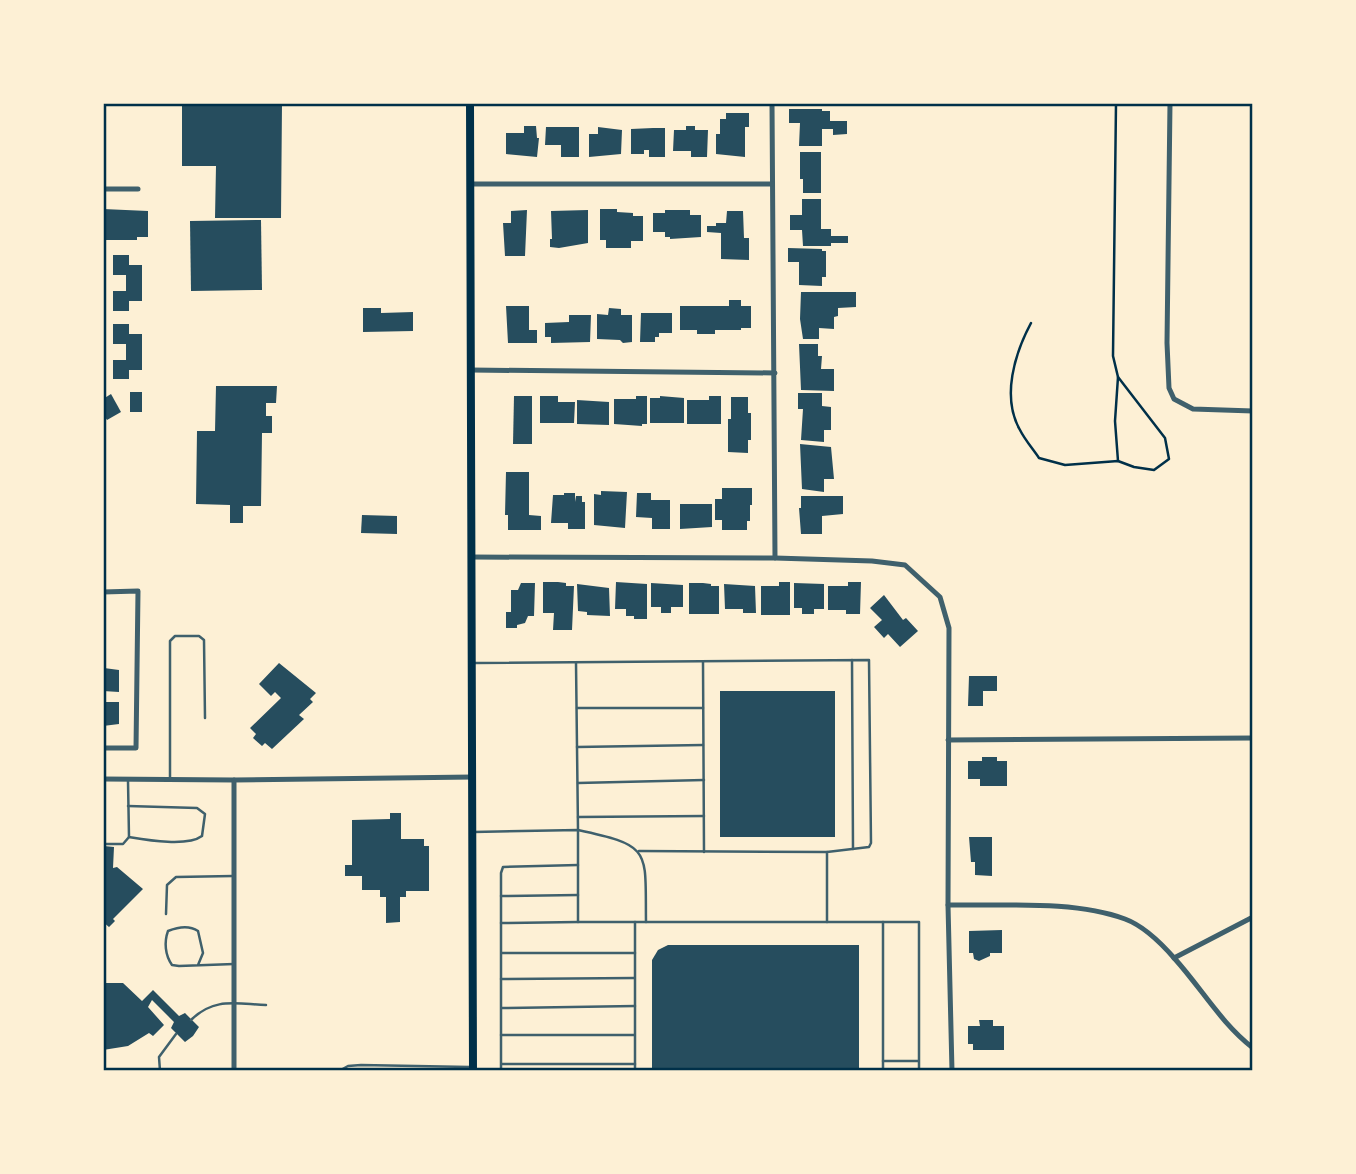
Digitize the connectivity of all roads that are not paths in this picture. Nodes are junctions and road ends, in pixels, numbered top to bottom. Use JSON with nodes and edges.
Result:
{"nodes":[{"id":1,"x":470,"y":103,"type":"edge"},
{"id":2,"x":772,"y":103,"type":"edge"},
{"id":3,"x":1170,"y":103,"type":"edge"},
{"id":4,"x":470,"y":184,"type":"junction"},
{"id":5,"x":772,"y":184,"type":"junction"},
{"id":6,"x":103,"y":189,"type":"edge"},
{"id":7,"x":138,"y":189,"type":"dead end"},
{"id":8,"x":471,"y":370,"type":"junction"},
{"id":9,"x":775,"y":373,"type":"junction"},
{"id":10,"x":1253,"y":411,"type":"edge"},
{"id":11,"x":471,"y":557,"type":"junction"},
{"id":12,"x":775,"y":558,"type":"junction"},
{"id":13,"x":103,"y":592,"type":"edge"},
{"id":14,"x":852,"y":660,"type":"junction"},
{"id":15,"x":703,"y":662,"type":"junction"},
{"id":16,"x":474,"y":663,"type":"junction"},
{"id":17,"x":576,"y":663,"type":"junction"},
{"id":18,"x":577,"y":708,"type":"junction"},
{"id":19,"x":704,"y":708,"type":"junction"},
{"id":20,"x":205,"y":718,"type":"dead end"},
{"id":21,"x":1253,"y":738,"type":"edge"},
{"id":22,"x":948,"y":740,"type":"junction"},
{"id":23,"x":704,"y":745,"type":"junction"},
{"id":24,"x":577,"y":747,"type":"junction"},
{"id":25,"x":103,"y":748,"type":"edge"},
{"id":26,"x":473,"y":777,"type":"junction"},
{"id":27,"x":103,"y":779,"type":"edge"},
{"id":28,"x":128,"y":779,"type":"junction"},
{"id":29,"x":170,"y":779,"type":"junction"},
{"id":30,"x":234,"y":780,"type":"junction"},
{"id":31,"x":704,"y":780,"type":"junction"},
{"id":32,"x":578,"y":783,"type":"junction"},
{"id":33,"x":128,"y":806,"type":"junction"},
{"id":34,"x":704,"y":816,"type":"junction"},
{"id":35,"x":578,"y":817,"type":"junction"},
{"id":36,"x":578,"y":830,"type":"junction"},
{"id":37,"x":473,"y":832,"type":"junction"},
{"id":38,"x":129,"y":837,"type":"junction"},
{"id":39,"x":103,"y":844,"type":"edge"},
{"id":40,"x":853,"y":849,"type":"junction"},
{"id":41,"x":639,"y":851,"type":"junction"},
{"id":42,"x":704,"y":852,"type":"junction"},
{"id":43,"x":827,"y":852,"type":"junction"},
{"id":44,"x":578,"y":865,"type":"junction"},
{"id":45,"x":233,"y":876,"type":"junction"},
{"id":46,"x":578,"y":895,"type":"junction"},
{"id":47,"x":501,"y":896,"type":"junction"},
{"id":48,"x":948,"y":905,"type":"junction"},
{"id":49,"x":166,"y":914,"type":"dead end"},
{"id":50,"x":1253,"y":917,"type":"edge"},
{"id":51,"x":578,"y":922,"type":"junction"},
{"id":52,"x":635,"y":922,"type":"junction"},
{"id":53,"x":646,"y":922,"type":"junction"},
{"id":54,"x":827,"y":922,"type":"junction"},
{"id":55,"x":883,"y":922,"type":"junction"},
{"id":56,"x":501,"y":923,"type":"junction"},
{"id":57,"x":501,"y":953,"type":"junction"},
{"id":58,"x":635,"y":953,"type":"junction"},
{"id":59,"x":1174,"y":958,"type":"junction"},
{"id":60,"x":234,"y":964,"type":"junction"},
{"id":61,"x":198,"y":965,"type":"junction"},
{"id":62,"x":635,"y":978,"type":"junction"},
{"id":63,"x":501,"y":979,"type":"junction"},
{"id":64,"x":234,"y":1004,"type":"junction"},
{"id":65,"x":266,"y":1005,"type":"dead end"},
{"id":66,"x":635,"y":1006,"type":"junction"},
{"id":67,"x":501,"y":1008,"type":"junction"},
{"id":68,"x":191,"y":1020,"type":"dead end"},
{"id":69,"x":176,"y":1034,"type":"dead end"},
{"id":70,"x":501,"y":1035,"type":"junction"},
{"id":71,"x":635,"y":1035,"type":"junction"},
{"id":72,"x":1253,"y":1048,"type":"edge"},
{"id":73,"x":883,"y":1061,"type":"junction"},
{"id":74,"x":919,"y":1061,"type":"junction"},
{"id":75,"x":501,"y":1064,"type":"junction"},
{"id":76,"x":635,"y":1065,"type":"junction"},
{"id":77,"x":473,"y":1069,"type":"edge"},
{"id":78,"x":160,"y":1071,"type":"edge"},
{"id":79,"x":234,"y":1071,"type":"edge"},
{"id":80,"x":339,"y":1071,"type":"edge"},
{"id":81,"x":501,"y":1071,"type":"edge"},
{"id":82,"x":635,"y":1071,"type":"edge"},
{"id":83,"x":883,"y":1071,"type":"edge"},
{"id":84,"x":919,"y":1071,"type":"edge"},
{"id":85,"x":952,"y":1071,"type":"edge"}],
"edges":[{"from":1,"to":4,"type":"main road"},
{"from":2,"to":5,"type":"street"},
{"from":3,"to":10,"type":"street"},
{"from":4,"to":5,"type":"street"},
{"from":4,"to":8,"type":"main road"},
{"from":5,"to":9,"type":"street"},
{"from":6,"to":7,"type":"street"},
{"from":8,"to":9,"type":"street"},
{"from":8,"to":11,"type":"main road"},
{"from":9,"to":12,"type":"street"},
{"from":11,"to":12,"type":"street"},
{"from":11,"to":16,"type":"main road"},
{"from":12,"to":22,"type":"street"},
{"from":13,"to":25,"type":"street"},
{"from":14,"to":15,"type":"lane"},
{"from":14,"to":40,"type":"lane"},
{"from":14,"to":40,"type":"lane"},
{"from":15,"to":17,"type":"lane"},
{"from":15,"to":19,"type":"lane"},
{"from":16,"to":17,"type":"lane"},
{"from":16,"to":26,"type":"main road"},
{"from":17,"to":18,"type":"lane"},
{"from":18,"to":19,"type":"lane"},
{"from":18,"to":24,"type":"lane"},
{"from":19,"to":23,"type":"lane"},
{"from":20,"to":29,"type":"lane"},
{"from":21,"to":22,"type":"street"},
{"from":22,"to":48,"type":"street"},
{"from":23,"to":24,"type":"lane"},
{"from":23,"to":31,"type":"lane"},
{"from":24,"to":32,"type":"lane"},
{"from":26,"to":30,"type":"street"},
{"from":26,"to":37,"type":"main road"},
{"from":27,"to":28,"type":"street"},
{"from":28,"to":29,"type":"street"},
{"from":28,"to":33,"type":"lane"},
{"from":29,"to":30,"type":"street"},
{"from":30,"to":45,"type":"street"},
{"from":31,"to":32,"type":"lane"},
{"from":31,"to":34,"type":"lane"},
{"from":32,"to":35,"type":"lane"},
{"from":33,"to":38,"type":"lane"},
{"from":33,"to":38,"type":"lane"},
{"from":34,"to":35,"type":"lane"},
{"from":34,"to":42,"type":"lane"},
{"from":35,"to":36,"type":"lane"},
{"from":36,"to":37,"type":"lane"},
{"from":36,"to":41,"type":"lane"},
{"from":36,"to":44,"type":"lane"},
{"from":37,"to":77,"type":"main road"},
{"from":38,"to":39,"type":"lane"},
{"from":40,"to":43,"type":"lane"},
{"from":41,"to":42,"type":"lane"},
{"from":41,"to":53,"type":"lane"},
{"from":42,"to":43,"type":"lane"},
{"from":43,"to":54,"type":"lane"},
{"from":44,"to":46,"type":"lane"},
{"from":44,"to":47,"type":"lane"},
{"from":45,"to":49,"type":"lane"},
{"from":45,"to":60,"type":"street"},
{"from":46,"to":47,"type":"lane"},
{"from":46,"to":51,"type":"lane"},
{"from":47,"to":56,"type":"lane"},
{"from":48,"to":59,"type":"street"},
{"from":48,"to":85,"type":"street"},
{"from":50,"to":59,"type":"street"},
{"from":51,"to":52,"type":"lane"},
{"from":51,"to":56,"type":"lane"},
{"from":52,"to":53,"type":"lane"},
{"from":52,"to":58,"type":"lane"},
{"from":53,"to":54,"type":"lane"},
{"from":54,"to":55,"type":"lane"},
{"from":55,"to":73,"type":"lane"},
{"from":55,"to":74,"type":"lane"},
{"from":56,"to":57,"type":"lane"},
{"from":57,"to":58,"type":"lane"},
{"from":57,"to":63,"type":"lane"},
{"from":58,"to":62,"type":"lane"},
{"from":59,"to":72,"type":"street"},
{"from":60,"to":61,"type":"lane"},
{"from":60,"to":64,"type":"street"},
{"from":61,"to":61,"type":"lane"},
{"from":62,"to":63,"type":"lane"},
{"from":62,"to":66,"type":"lane"},
{"from":63,"to":67,"type":"lane"},
{"from":64,"to":65,"type":"lane"},
{"from":64,"to":68,"type":"lane"},
{"from":64,"to":79,"type":"street"},
{"from":66,"to":67,"type":"lane"},
{"from":66,"to":71,"type":"lane"},
{"from":67,"to":70,"type":"lane"},
{"from":69,"to":78,"type":"lane"},
{"from":70,"to":71,"type":"lane"},
{"from":70,"to":75,"type":"lane"},
{"from":71,"to":76,"type":"lane"},
{"from":73,"to":74,"type":"lane"},
{"from":73,"to":83,"type":"lane"},
{"from":74,"to":84,"type":"lane"},
{"from":75,"to":76,"type":"lane"},
{"from":75,"to":81,"type":"lane"},
{"from":76,"to":82,"type":"lane"},
{"from":77,"to":80,"type":"lane"}]}
